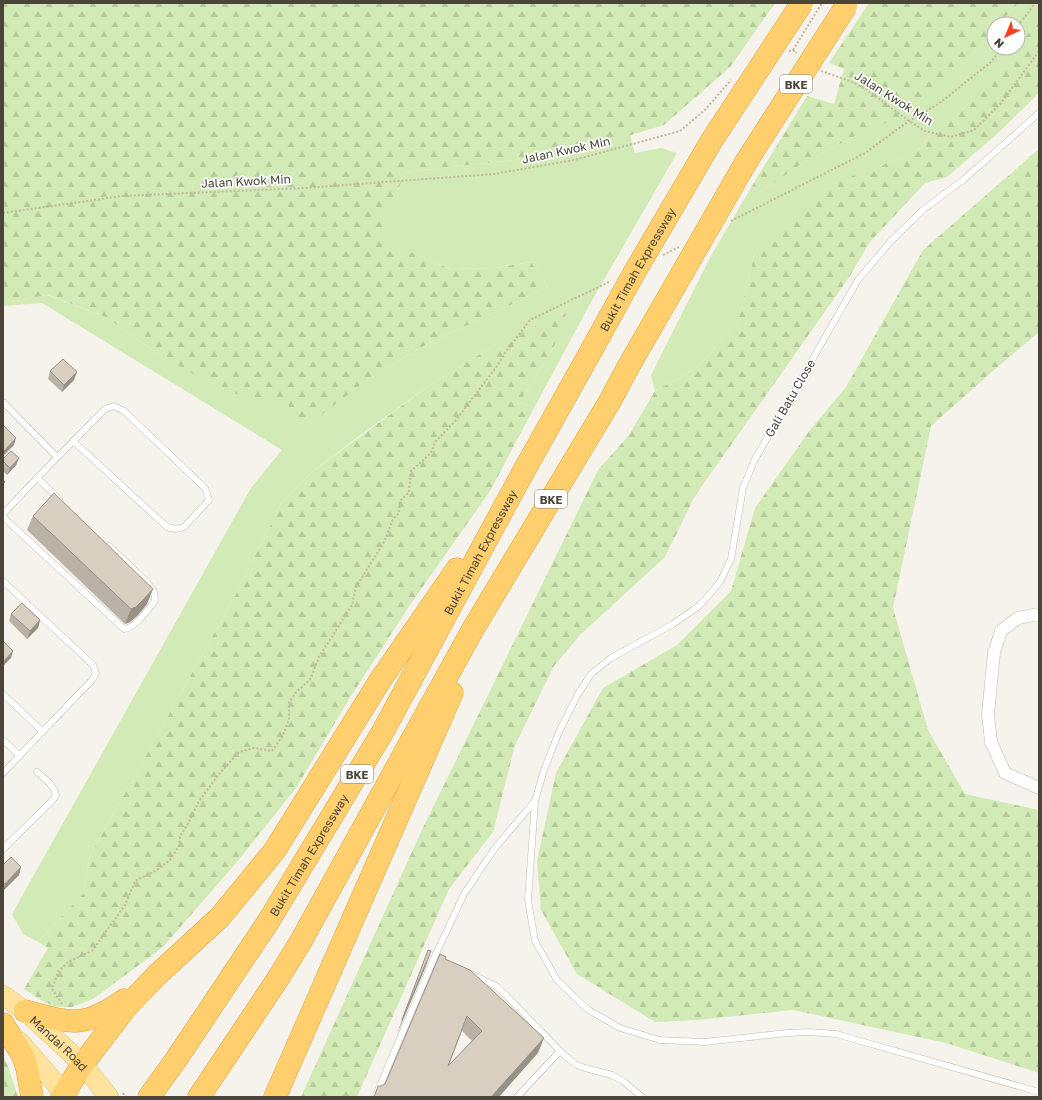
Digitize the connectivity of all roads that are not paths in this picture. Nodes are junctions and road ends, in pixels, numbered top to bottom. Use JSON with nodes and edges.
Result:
{"nodes":[{"id":1,"x":802,"y":3,"type":"edge"},
{"id":2,"x":848,"y":3,"type":"edge"},
{"id":3,"x":1039,"y":113,"type":"edge"},
{"id":4,"x":3,"y":402,"type":"edge"},
{"id":5,"x":73,"y":441,"type":"junction"},
{"id":6,"x":58,"y":456,"type":"junction"},
{"id":7,"x":521,"y":476,"type":"junction"},
{"id":8,"x":37,"y":478,"type":"junction"},
{"id":9,"x":66,"y":505,"type":"edge"},
{"id":10,"x":3,"y":515,"type":"edge"},
{"id":11,"x":106,"y":544,"type":"edge"},
{"id":12,"x":3,"y":581,"type":"edge"},
{"id":13,"x":1039,"y":616,"type":"edge"},
{"id":14,"x":473,"y":629,"type":"junction"},
{"id":15,"x":3,"y":694,"type":"edge"},
{"id":16,"x":43,"y":732,"type":"junction"},
{"id":17,"x":3,"y":740,"type":"edge"},
{"id":18,"x":20,"y":756,"type":"junction"},
{"id":19,"x":37,"y":772,"type":"dead end"},
{"id":20,"x":3,"y":773,"type":"edge"},
{"id":21,"x":1039,"y":788,"type":"edge"},
{"id":22,"x":534,"y":801,"type":"junction"},
{"id":23,"x":3,"y":849,"type":"edge"},
{"id":24,"x":435,"y":956,"type":"junction"},
{"id":25,"x":441,"y":959,"type":"edge"},
{"id":26,"x":462,"y":969,"type":"edge"},
{"id":27,"x":157,"y":975,"type":"junction"},
{"id":28,"x":3,"y":995,"type":"edge"},
{"id":29,"x":25,"y":1012,"type":"junction"},
{"id":30,"x":3,"y":1024,"type":"edge"},
{"id":31,"x":560,"y":1051,"type":"junction"},
{"id":32,"x":82,"y":1065,"type":"junction"},
{"id":33,"x":1039,"y":1092,"type":"edge"},
{"id":34,"x":201,"y":1094,"type":"edge"},
{"id":35,"x":65,"y":1096,"type":"edge"},
{"id":36,"x":32,"y":1097,"type":"edge"},
{"id":37,"x":109,"y":1097,"type":"edge"},
{"id":38,"x":149,"y":1097,"type":"edge"},
{"id":39,"x":275,"y":1097,"type":"edge"},
{"id":40,"x":375,"y":1097,"type":"edge"},
{"id":41,"x":517,"y":1097,"type":"edge"},
{"id":42,"x":642,"y":1097,"type":"edge"}],
"edges":[{"from":1,"to":7,"type":"highway","name":"Bukit Timah Expressway","number":"BKE","bridge":true},
{"from":2,"to":14,"type":"highway","number":"BKE","bridge":true},
{"from":3,"to":22,"type":"lane","name":"Gali Batu Close"},
{"from":4,"to":6,"type":"lane"},
{"from":5,"to":5,"type":"lane"},
{"from":5,"to":6,"type":"lane"},
{"from":6,"to":8,"type":"lane"},
{"from":7,"to":27,"type":"highway"},
{"from":7,"to":38,"type":"highway","name":"Bukit Timah Expressway","number":"BKE"},
{"from":8,"to":9,"type":"lane"},
{"from":8,"to":10,"type":"lane"},
{"from":10,"to":11,"type":"lane"},
{"from":12,"to":16,"type":"lane"},
{"from":13,"to":21,"type":"street"},
{"from":14,"to":34,"type":"highway","number":"BKE"},
{"from":14,"to":39,"type":"highway"},
{"from":15,"to":16,"type":"lane"},
{"from":16,"to":18,"type":"lane"},
{"from":17,"to":18,"type":"lane"},
{"from":18,"to":20,"type":"lane"},
{"from":19,"to":23,"type":"lane"},
{"from":22,"to":24,"type":"lane"},
{"from":22,"to":33,"type":"lane"},
{"from":24,"to":25,"type":"lane"},
{"from":24,"to":40,"type":"lane"},
{"from":26,"to":31,"type":"lane"},
{"from":27,"to":29,"type":"highway"},
{"from":27,"to":32,"type":"highway"},
{"from":28,"to":29,"type":"main road","name":"Mandai Road"},
{"from":29,"to":32,"type":"main road","name":"Mandai Road"},
{"from":30,"to":35,"type":"main road"},
{"from":30,"to":36,"type":"highway"},
{"from":31,"to":41,"type":"lane"},
{"from":31,"to":42,"type":"lane"},
{"from":32,"to":35,"type":"highway"},
{"from":32,"to":37,"type":"main road","name":"Mandai Road"}]}
